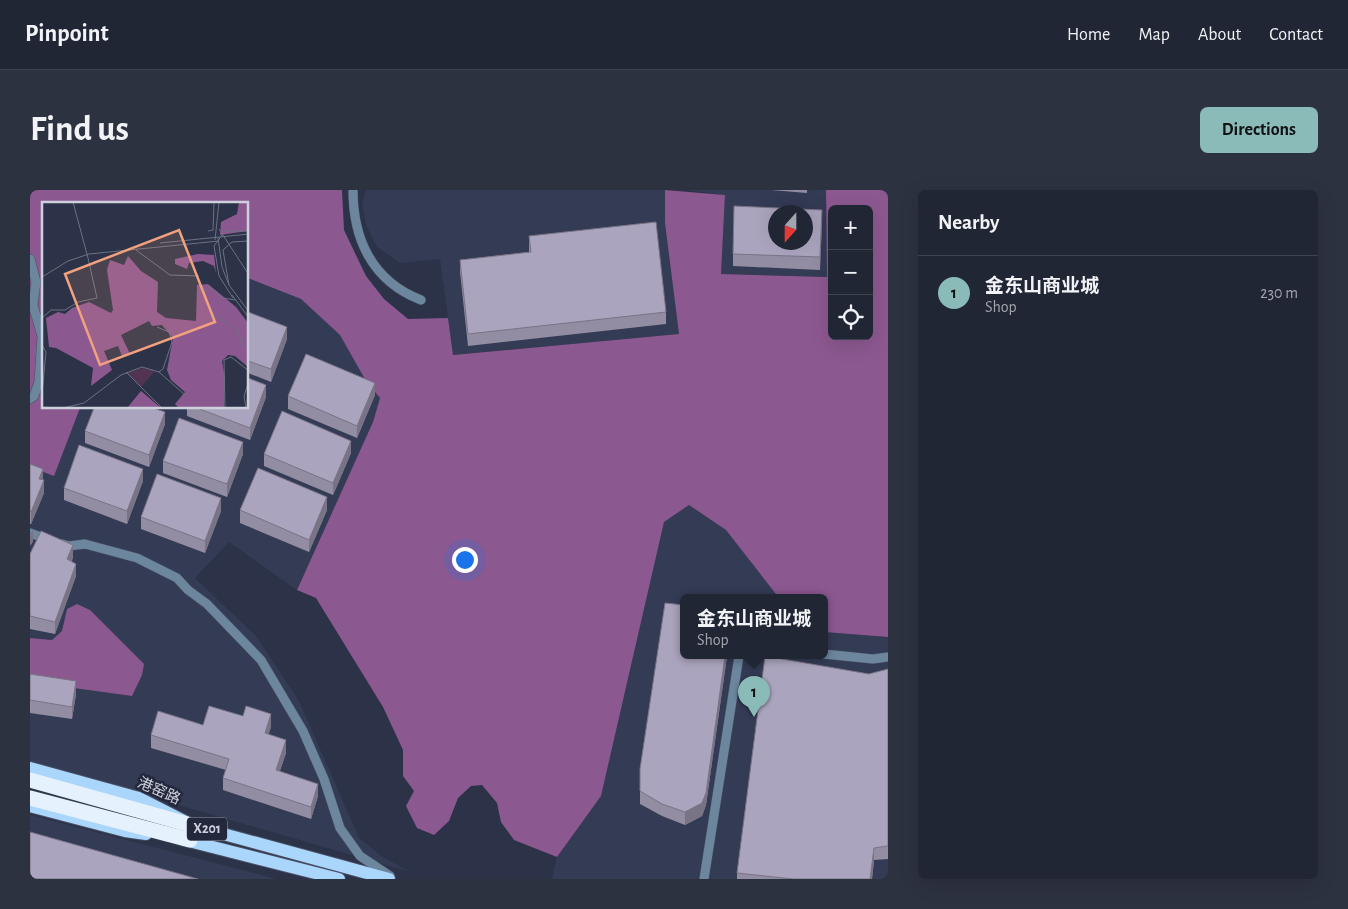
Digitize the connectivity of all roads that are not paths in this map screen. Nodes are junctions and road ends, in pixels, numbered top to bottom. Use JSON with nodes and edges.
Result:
{"nodes":[{"id":1,"x":353,"y":190,"type":"edge"},
{"id":2,"x":30,"y":259,"type":"edge"},
{"id":3,"x":421,"y":300,"type":"dead end"},
{"id":4,"x":30,"y":399,"type":"edge"},
{"id":5,"x":30,"y":533,"type":"edge"},
{"id":6,"x":828,"y":654,"type":"edge"},
{"id":7,"x":888,"y":657,"type":"edge"},
{"id":8,"x":739,"y":659,"type":"edge"},
{"id":9,"x":30,"y":768,"type":"edge"},
{"id":10,"x":30,"y":780,"type":"edge"},
{"id":11,"x":30,"y":798,"type":"edge"},
{"id":12,"x":30,"y":806,"type":"edge"},
{"id":13,"x":194,"y":826,"type":"junction"},
{"id":14,"x":190,"y":840,"type":"junction"},
{"id":15,"x":339,"y":879,"type":"edge"},
{"id":16,"x":389,"y":879,"type":"edge"},
{"id":17,"x":394,"y":879,"type":"edge"},
{"id":18,"x":704,"y":879,"type":"edge"}],
"edges":[{"from":1,"to":3,"type":"street"},
{"from":2,"to":4,"type":"street"},
{"from":5,"to":17,"type":"street"},
{"from":6,"to":7,"type":"street"},
{"from":8,"to":18,"type":"street"},
{"from":9,"to":13,"type":"main road","name":"港窑路","number":"X201"},
{"from":10,"to":13,"type":"highway"},
{"from":11,"to":14,"type":"highway"},
{"from":12,"to":14,"type":"main road","number":"X201"},
{"from":13,"to":16,"type":"main road","name":"港窑路","number":"X201"},
{"from":14,"to":15,"type":"main road","number":"X201"}]}
